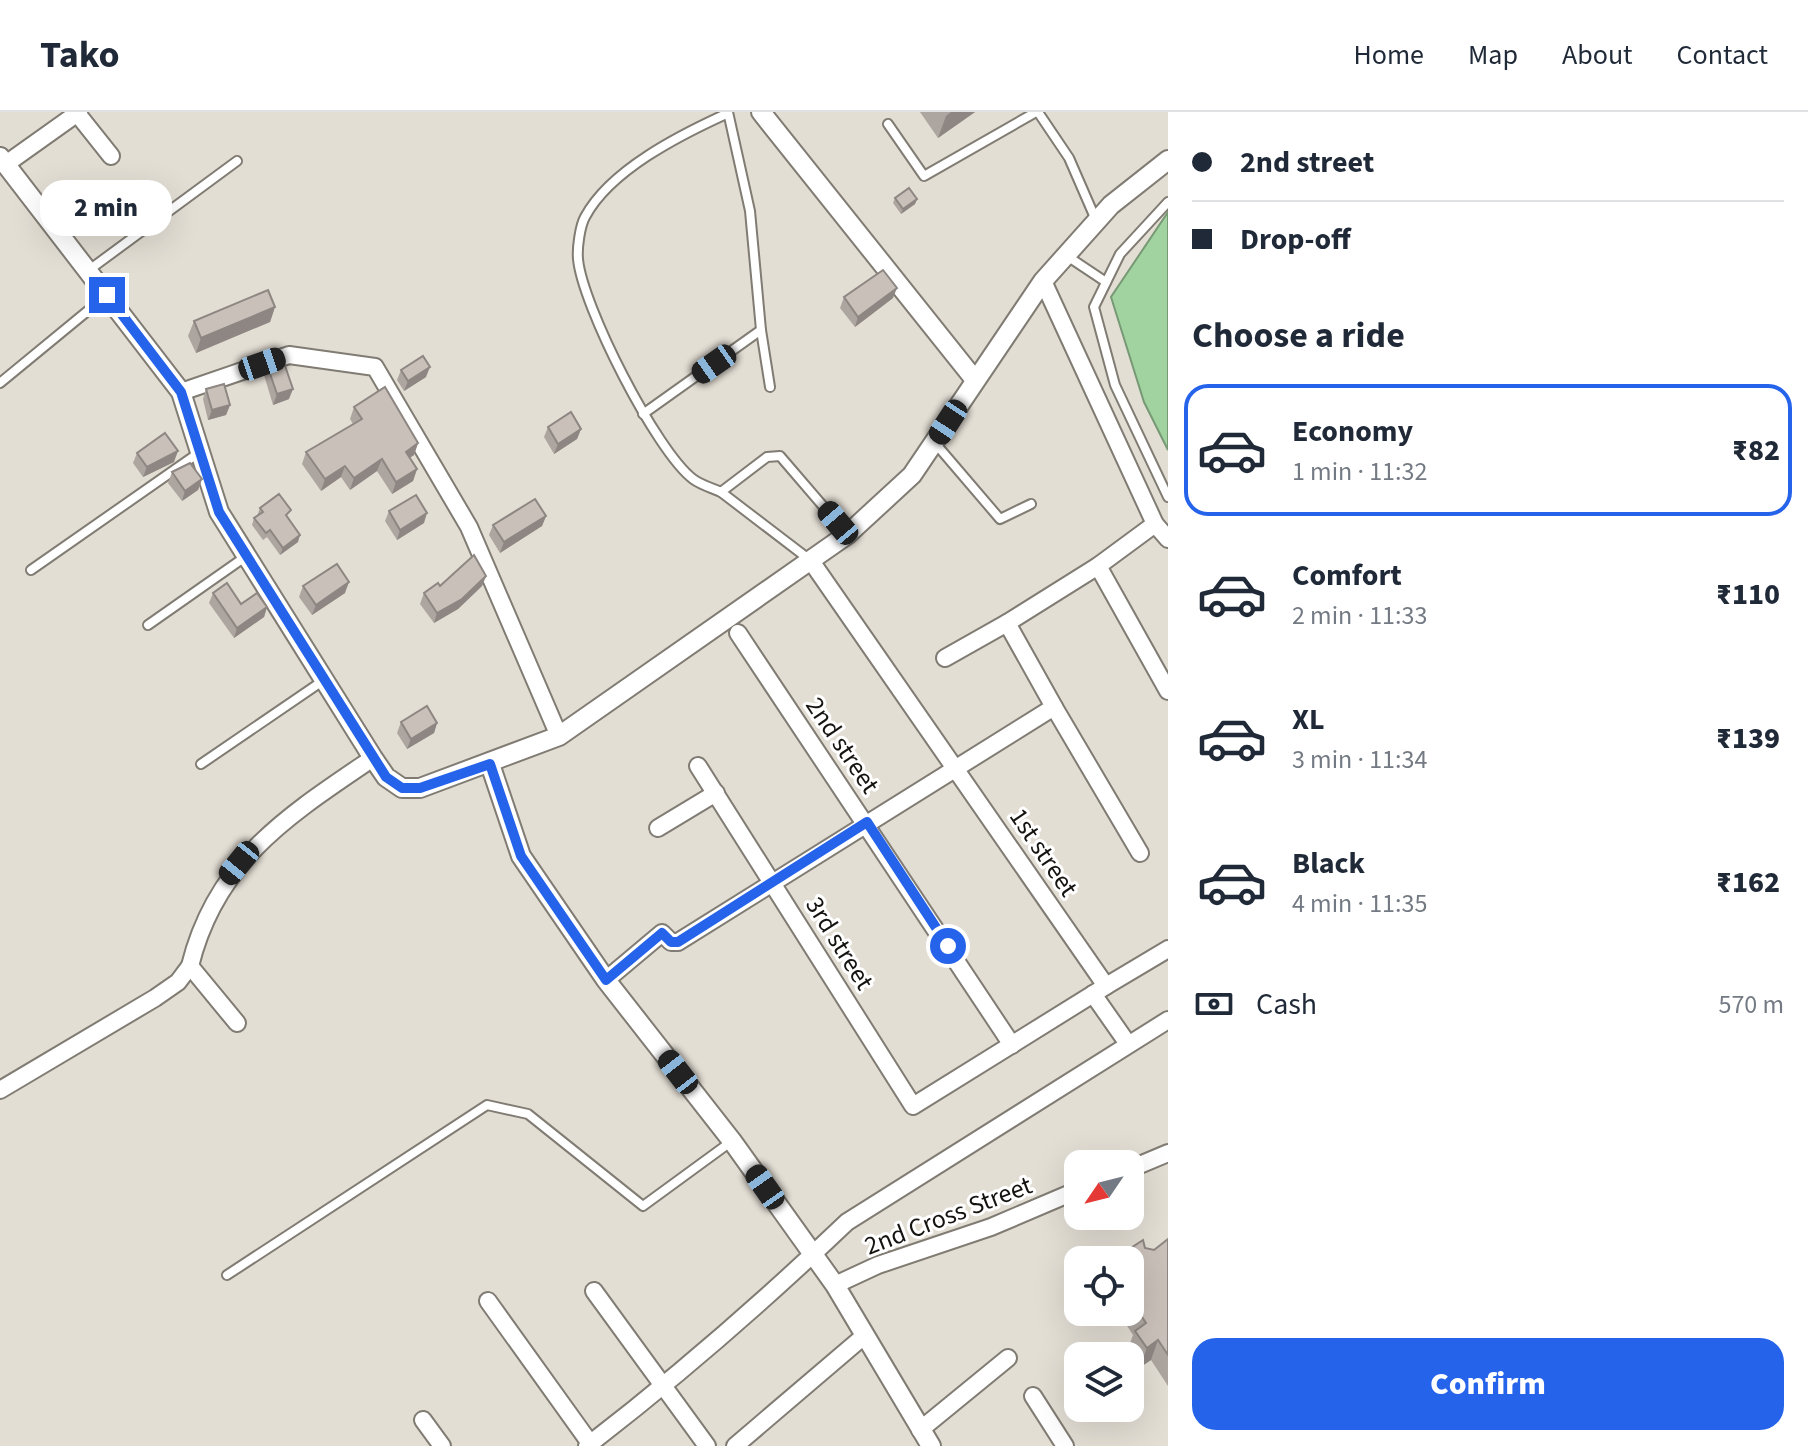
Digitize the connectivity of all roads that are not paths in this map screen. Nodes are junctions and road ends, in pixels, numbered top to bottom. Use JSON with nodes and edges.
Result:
{"nodes":[{"id":1,"x":761,"y":112,"type":"edge"},
{"id":2,"x":1037,"y":112,"type":"edge"},
{"id":3,"x":77,"y":113,"type":"edge"},
{"id":4,"x":727,"y":113,"type":"edge"},
{"id":5,"x":888,"y":124,"type":"dead end"},
{"id":6,"x":111,"y":156,"type":"dead end"},
{"id":7,"x":1168,"y":160,"type":"edge"},
{"id":8,"x":3,"y":161,"type":"edge"},
{"id":9,"x":237,"y":161,"type":"dead end"},
{"id":10,"x":1168,"y":202,"type":"edge"},
{"id":11,"x":1096,"y":221,"type":"junction"},
{"id":12,"x":1066,"y":256,"type":"junction"},
{"id":13,"x":88,"y":270,"type":"junction"},
{"id":14,"x":1043,"y":281,"type":"junction"},
{"id":15,"x":1106,"y":282,"type":"junction"},
{"id":16,"x":107,"y":295,"type":"junction"},
{"id":17,"x":761,"y":330,"type":"junction"},
{"id":18,"x":975,"y":380,"type":"junction"},
{"id":19,"x":0,"y":383,"type":"edge"},
{"id":20,"x":770,"y":387,"type":"dead end"},
{"id":21,"x":181,"y":392,"type":"junction"},
{"id":22,"x":643,"y":414,"type":"junction"},
{"id":23,"x":935,"y":443,"type":"junction"},
{"id":24,"x":200,"y":452,"type":"junction"},
{"id":25,"x":721,"y":492,"type":"junction"},
{"id":26,"x":1168,"y":497,"type":"edge"},
{"id":27,"x":1031,"y":504,"type":"dead end"},
{"id":28,"x":1155,"y":524,"type":"junction"},
{"id":29,"x":848,"y":534,"type":"junction"},
{"id":30,"x":1168,"y":539,"type":"edge"},
{"id":31,"x":245,"y":557,"type":"junction"},
{"id":32,"x":811,"y":561,"type":"junction"},
{"id":33,"x":1098,"y":566,"type":"junction"},
{"id":34,"x":31,"y":570,"type":"dead end"},
{"id":35,"x":1007,"y":623,"type":"junction"},
{"id":36,"x":148,"y":625,"type":"dead end"},
{"id":37,"x":738,"y":633,"type":"dead end"},
{"id":38,"x":945,"y":658,"type":"dead end"},
{"id":39,"x":324,"y":680,"type":"junction"},
{"id":40,"x":1168,"y":691,"type":"edge"},
{"id":41,"x":1054,"y":707,"type":"junction"},
{"id":42,"x":559,"y":736,"type":"junction"},
{"id":43,"x":373,"y":758,"type":"junction"},
{"id":44,"x":201,"y":764,"type":"dead end"},
{"id":45,"x":490,"y":764,"type":"junction"},
{"id":46,"x":956,"y":765,"type":"junction"},
{"id":47,"x":698,"y":766,"type":"dead end"},
{"id":48,"x":716,"y":793,"type":"junction"},
{"id":49,"x":867,"y":822,"type":"junction"},
{"id":50,"x":658,"y":828,"type":"dead end"},
{"id":51,"x":1140,"y":853,"type":"dead end"},
{"id":52,"x":773,"y":882,"type":"junction"},
{"id":53,"x":1168,"y":949,"type":"edge"},
{"id":54,"x":190,"y":966,"type":"junction"},
{"id":55,"x":606,"y":980,"type":"junction"},
{"id":56,"x":1100,"y":990,"type":"junction"},
{"id":57,"x":1168,"y":1020,"type":"edge"},
{"id":58,"x":237,"y":1023,"type":"dead end"},
{"id":59,"x":1128,"y":1044,"type":"junction"},
{"id":60,"x":1012,"y":1045,"type":"junction"},
{"id":61,"x":0,"y":1090,"type":"edge"},
{"id":62,"x":732,"y":1141,"type":"junction"},
{"id":63,"x":1168,"y":1153,"type":"edge"},
{"id":64,"x":1144,"y":1163,"type":"edge"},
{"id":65,"x":1064,"y":1196,"type":"edge"},
{"id":66,"x":814,"y":1256,"type":"junction"},
{"id":67,"x":227,"y":1275,"type":"dead end"},
{"id":68,"x":835,"y":1285,"type":"junction"},
{"id":69,"x":594,"y":1291,"type":"dead end"},
{"id":70,"x":488,"y":1301,"type":"dead end"},
{"id":71,"x":864,"y":1336,"type":"junction"},
{"id":72,"x":1008,"y":1358,"type":"dead end"},
{"id":73,"x":664,"y":1387,"type":"junction"},
{"id":74,"x":1033,"y":1396,"type":"dead end"},
{"id":75,"x":423,"y":1420,"type":"dead end"},
{"id":76,"x":920,"y":1430,"type":"junction"},
{"id":77,"x":590,"y":1445,"type":"edge"},
{"id":78,"x":442,"y":1446,"type":"edge"},
{"id":79,"x":707,"y":1446,"type":"edge"},
{"id":80,"x":735,"y":1446,"type":"edge"},
{"id":81,"x":931,"y":1446,"type":"edge"},
{"id":82,"x":1065,"y":1446,"type":"edge"}],
"edges":[{"from":1,"to":18,"type":"street"},
{"from":2,"to":5,"type":"lane"},
{"from":2,"to":11,"type":"lane"},
{"from":3,"to":6,"type":"street"},
{"from":3,"to":8,"type":"street"},
{"from":4,"to":17,"type":"lane"},
{"from":4,"to":22,"type":"lane"},
{"from":7,"to":11,"type":"street"},
{"from":8,"to":13,"type":"street"},
{"from":9,"to":13,"type":"lane"},
{"from":10,"to":15,"type":"lane"},
{"from":11,"to":12,"type":"street"},
{"from":12,"to":14,"type":"street"},
{"from":12,"to":15,"type":"lane"},
{"from":13,"to":16,"type":"street"},
{"from":14,"to":18,"type":"street"},
{"from":14,"to":28,"type":"street"},
{"from":15,"to":26,"type":"lane"},
{"from":16,"to":19,"type":"lane"},
{"from":16,"to":21,"type":"street"},
{"from":17,"to":20,"type":"lane"},
{"from":17,"to":22,"type":"lane"},
{"from":18,"to":23,"type":"street"},
{"from":21,"to":24,"type":"street"},
{"from":21,"to":42,"type":"street"},
{"from":22,"to":25,"type":"lane"},
{"from":23,"to":27,"type":"lane"},
{"from":23,"to":29,"type":"street"},
{"from":24,"to":31,"type":"street"},
{"from":24,"to":34,"type":"lane"},
{"from":25,"to":29,"type":"lane"},
{"from":25,"to":32,"type":"lane"},
{"from":28,"to":30,"type":"street"},
{"from":28,"to":33,"type":"street"},
{"from":29,"to":32,"type":"street"},
{"from":31,"to":36,"type":"lane"},
{"from":31,"to":39,"type":"street"},
{"from":32,"to":42,"type":"street"},
{"from":32,"to":46,"type":"street","name":"1st street"},
{"from":33,"to":35,"type":"street"},
{"from":33,"to":40,"type":"street"},
{"from":35,"to":38,"type":"street"},
{"from":35,"to":41,"type":"street"},
{"from":37,"to":49,"type":"street","name":"2nd street"},
{"from":39,"to":43,"type":"street"},
{"from":39,"to":44,"type":"lane"},
{"from":41,"to":46,"type":"street"},
{"from":41,"to":51,"type":"street"},
{"from":42,"to":45,"type":"street"},
{"from":43,"to":45,"type":"street"},
{"from":43,"to":54,"type":"street"},
{"from":45,"to":55,"type":"street"},
{"from":46,"to":49,"type":"street"},
{"from":46,"to":56,"type":"street","name":"1st street"},
{"from":47,"to":48,"type":"street","name":"3rd street"},
{"from":48,"to":50,"type":"street"},
{"from":48,"to":52,"type":"street","name":"3rd street"},
{"from":49,"to":52,"type":"street"},
{"from":49,"to":60,"type":"street","name":"2nd street"},
{"from":52,"to":55,"type":"street"},
{"from":52,"to":60,"type":"street","name":"3rd street"},
{"from":53,"to":56,"type":"street"},
{"from":54,"to":58,"type":"street"},
{"from":54,"to":61,"type":"street"},
{"from":55,"to":62,"type":"street"},
{"from":56,"to":59,"type":"street","name":"1st street"},
{"from":56,"to":60,"type":"street"},
{"from":57,"to":59,"type":"street"},
{"from":59,"to":66,"type":"street"},
{"from":62,"to":66,"type":"street"},
{"from":62,"to":67,"type":"lane"},
{"from":63,"to":64,"type":"street"},
{"from":65,"to":68,"type":"street","name":"2nd Cross Street"},
{"from":66,"to":68,"type":"street"},
{"from":66,"to":73,"type":"street"},
{"from":68,"to":71,"type":"street"},
{"from":69,"to":73,"type":"street"},
{"from":70,"to":77,"type":"street"},
{"from":71,"to":76,"type":"street"},
{"from":71,"to":80,"type":"street"},
{"from":72,"to":76,"type":"street"},
{"from":73,"to":77,"type":"street"},
{"from":73,"to":79,"type":"street"},
{"from":74,"to":82,"type":"street"},
{"from":75,"to":78,"type":"street"},
{"from":76,"to":81,"type":"street"}]}
